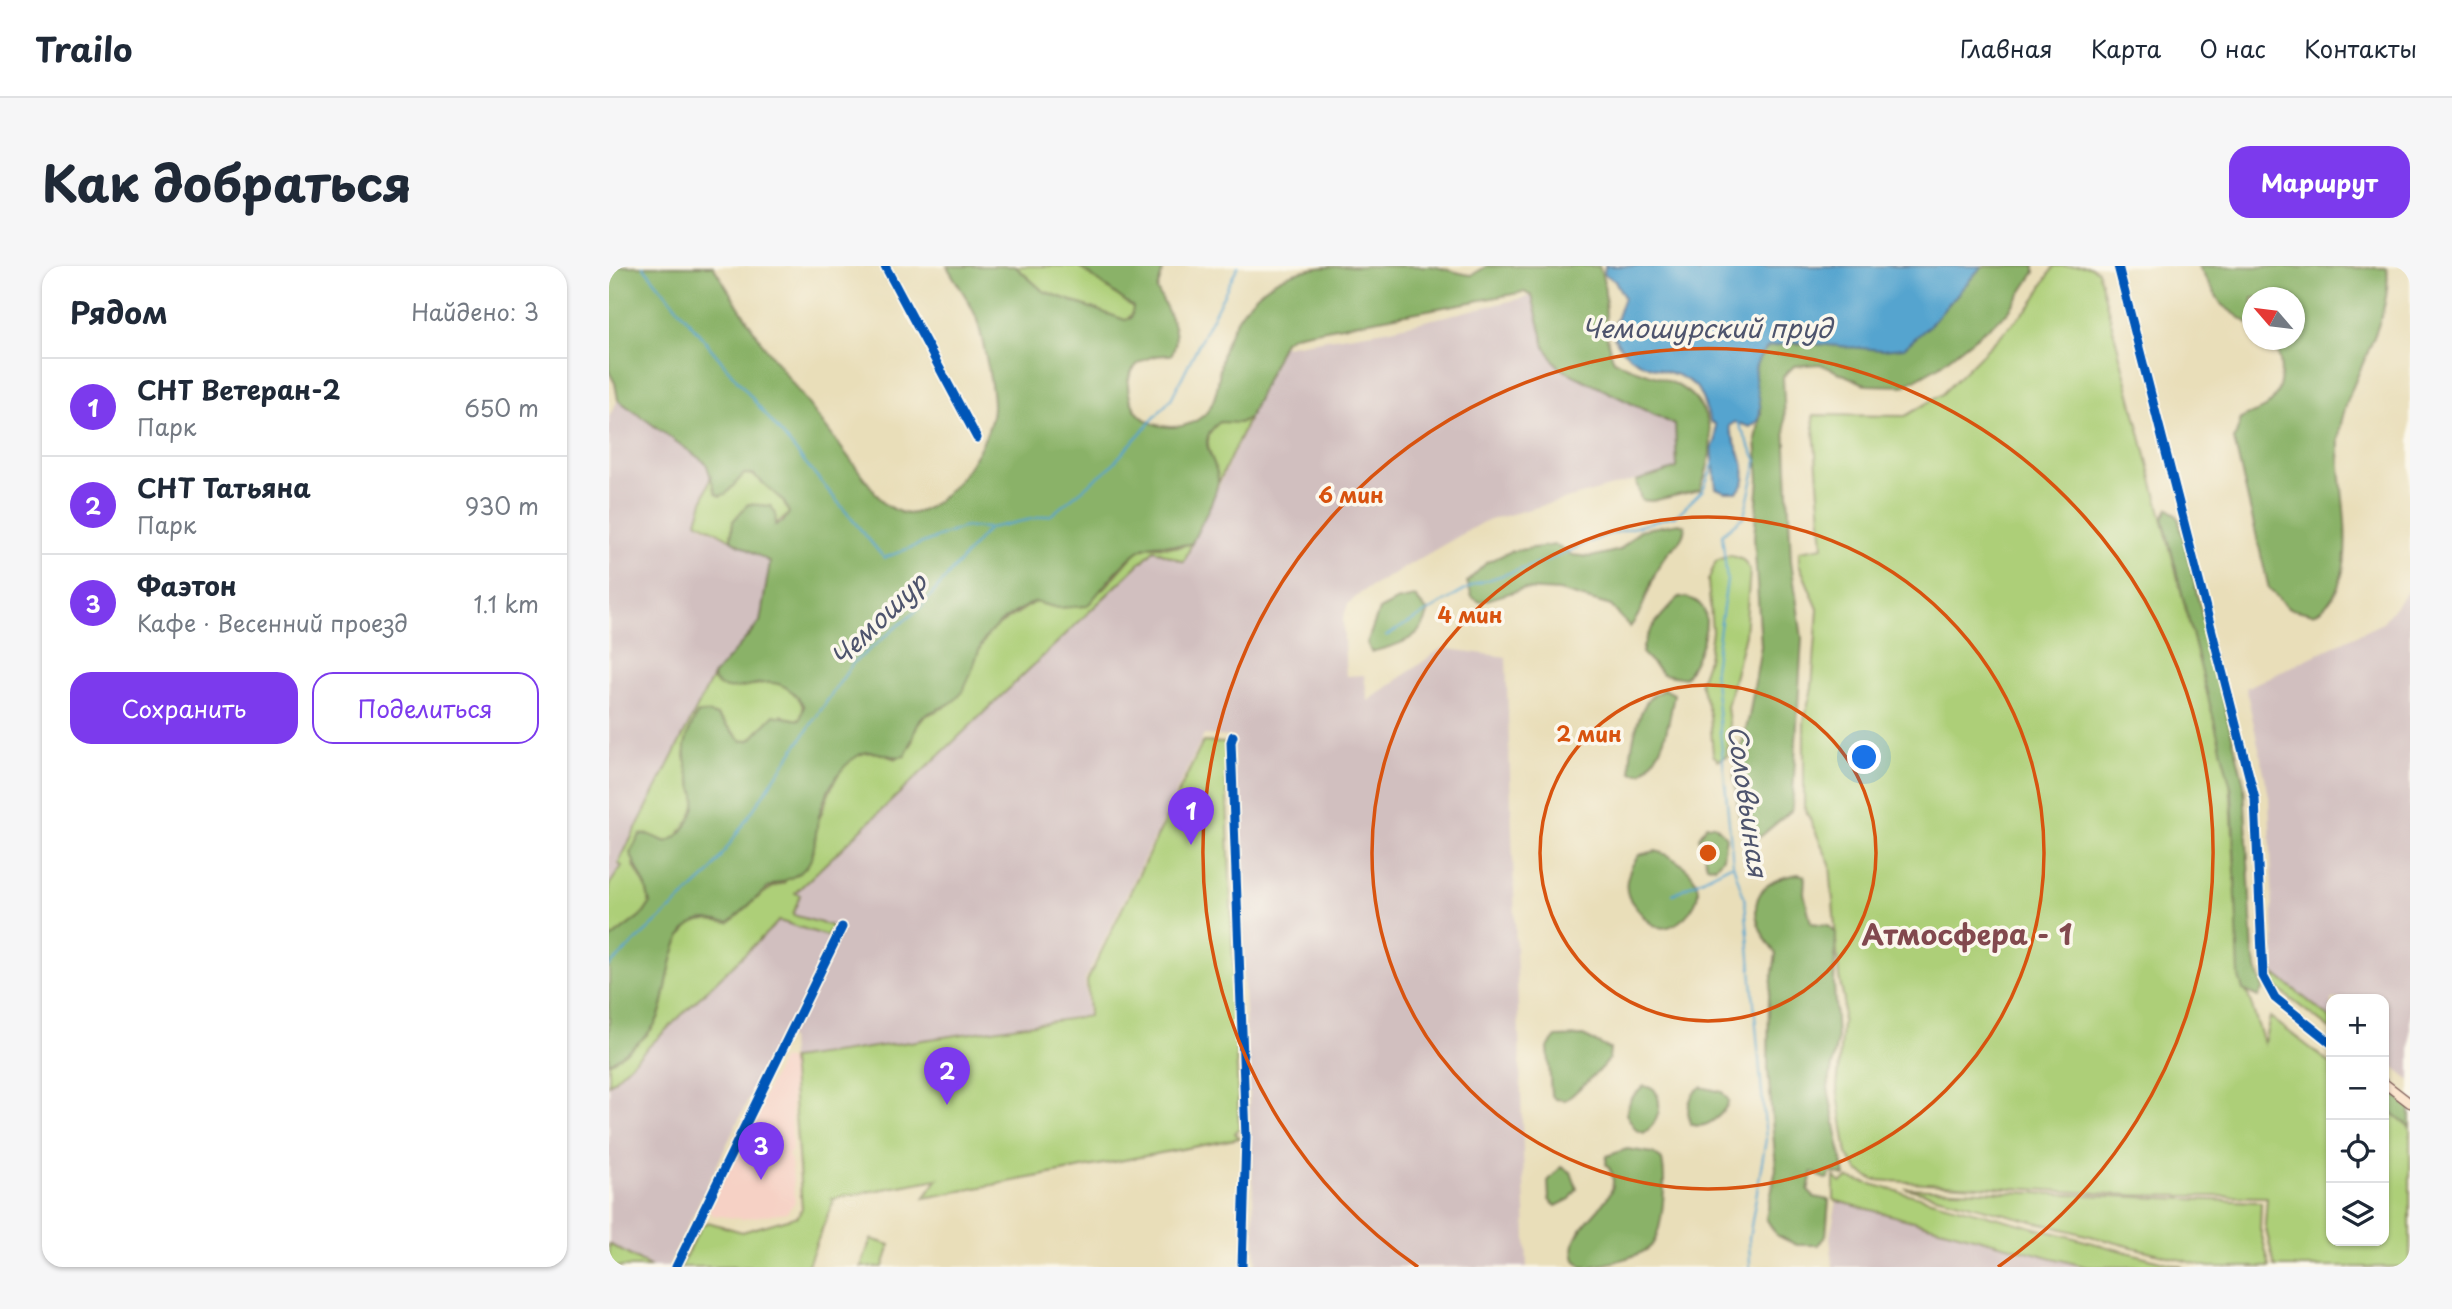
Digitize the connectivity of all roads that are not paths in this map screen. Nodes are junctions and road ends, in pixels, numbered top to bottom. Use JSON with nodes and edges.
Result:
{"nodes":[{"id":1,"x":885,"y":266,"type":"edge"},
{"id":2,"x":2118,"y":266,"type":"edge"},
{"id":3,"x":977,"y":438,"type":"dead end"},
{"id":4,"x":1233,"y":736,"type":"dead end"},
{"id":5,"x":842,"y":927,"type":"dead end"},
{"id":6,"x":2326,"y":1039,"type":"edge"},
{"id":7,"x":2389,"y":1087,"type":"edge"},
{"id":8,"x":2410,"y":1103,"type":"edge"},
{"id":9,"x":676,"y":1267,"type":"edge"},
{"id":10,"x":1242,"y":1267,"type":"edge"}],
"edges":[{"from":1,"to":3,"type":"street"},
{"from":2,"to":6,"type":"street"},
{"from":4,"to":10,"type":"street"},
{"from":5,"to":9,"type":"street"},
{"from":7,"to":8,"type":"street"}]}
